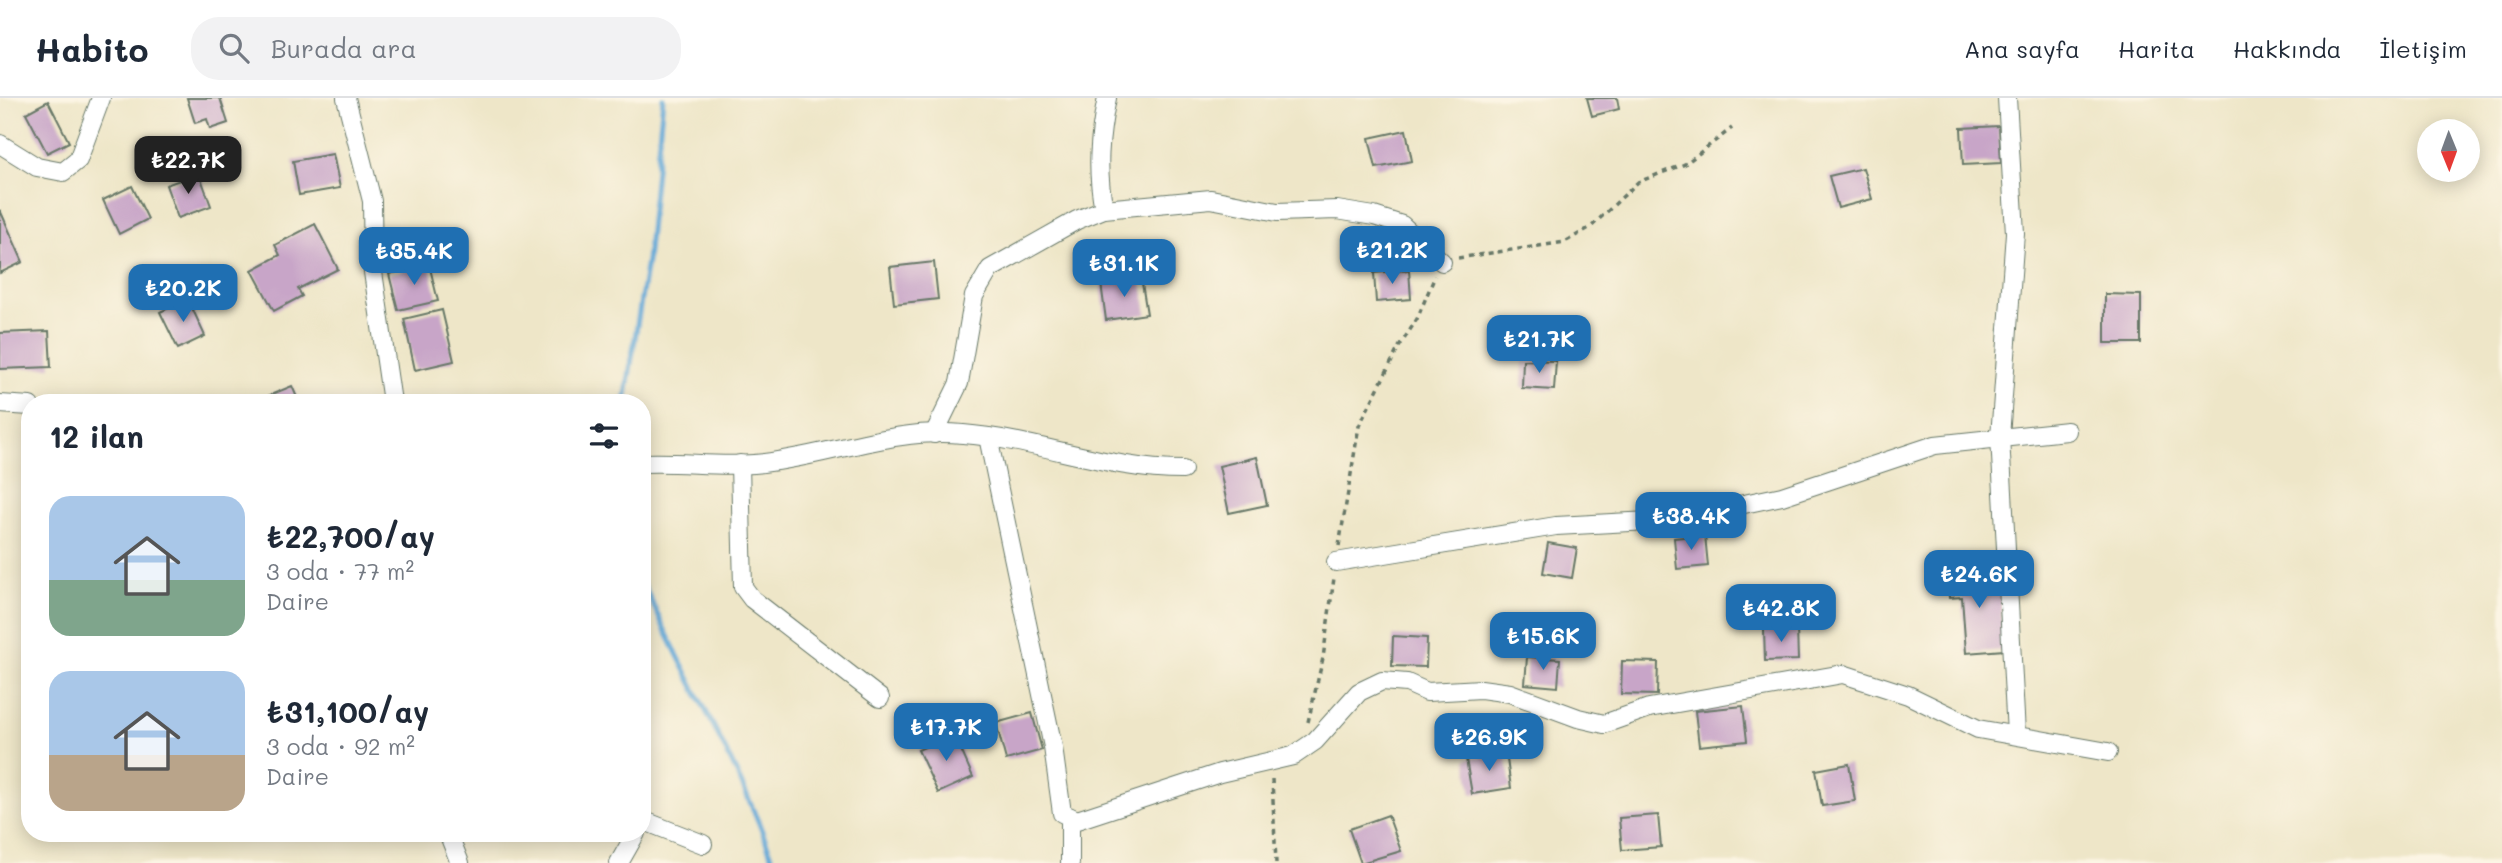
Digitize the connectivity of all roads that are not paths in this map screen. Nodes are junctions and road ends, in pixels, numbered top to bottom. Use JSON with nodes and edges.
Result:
{"nodes":[{"id":1,"x":102,"y":98,"type":"edge"},
{"id":2,"x":346,"y":98,"type":"edge"},
{"id":3,"x":1107,"y":98,"type":"edge"},
{"id":4,"x":2007,"y":98,"type":"edge"},
{"id":5,"x":0,"y":144,"type":"edge"},
{"id":6,"x":1104,"y":209,"type":"junction"},
{"id":7,"x":1442,"y":262,"type":"road end"},
{"id":8,"x":392,"y":394,"type":"edge"},
{"id":9,"x":0,"y":404,"type":"edge"},
{"id":10,"x":21,"y":405,"type":"edge"},
{"id":11,"x":2067,"y":431,"type":"dead end"},
{"id":12,"x":934,"y":433,"type":"junction"},
{"id":13,"x":988,"y":437,"type":"junction"},
{"id":14,"x":2000,"y":437,"type":"junction"},
{"id":15,"x":651,"y":463,"type":"edge"},
{"id":16,"x":740,"y":464,"type":"junction"},
{"id":17,"x":1183,"y":470,"type":"dead end"},
{"id":18,"x":1336,"y":562,"type":"road end"},
{"id":19,"x":880,"y":698,"type":"dead end"},
{"id":20,"x":2016,"y":734,"type":"junction"},
{"id":21,"x":2108,"y":752,"type":"dead end"},
{"id":22,"x":1070,"y":817,"type":"junction"},
{"id":23,"x":651,"y":823,"type":"edge"},
{"id":24,"x":452,"y":842,"type":"edge"},
{"id":25,"x":631,"y":842,"type":"edge"},
{"id":26,"x":704,"y":844,"type":"dead end"},
{"id":27,"x":460,"y":863,"type":"edge"},
{"id":28,"x":619,"y":863,"type":"edge"},
{"id":29,"x":1070,"y":863,"type":"edge"}],
"edges":[{"from":1,"to":5,"type":"street"},
{"from":2,"to":8,"type":"street"},
{"from":3,"to":6,"type":"street"},
{"from":4,"to":14,"type":"street"},
{"from":6,"to":7,"type":"street"},
{"from":6,"to":12,"type":"street"},
{"from":9,"to":10,"type":"street"},
{"from":11,"to":14,"type":"street"},
{"from":12,"to":13,"type":"street"},
{"from":12,"to":16,"type":"street"},
{"from":13,"to":17,"type":"street"},
{"from":13,"to":22,"type":"street"},
{"from":14,"to":18,"type":"street"},
{"from":14,"to":20,"type":"street"},
{"from":15,"to":16,"type":"street"},
{"from":16,"to":19,"type":"street"},
{"from":20,"to":21,"type":"street"},
{"from":20,"to":22,"type":"street"},
{"from":22,"to":29,"type":"street"},
{"from":23,"to":26,"type":"street"},
{"from":24,"to":27,"type":"street"},
{"from":25,"to":28,"type":"street"}]}
